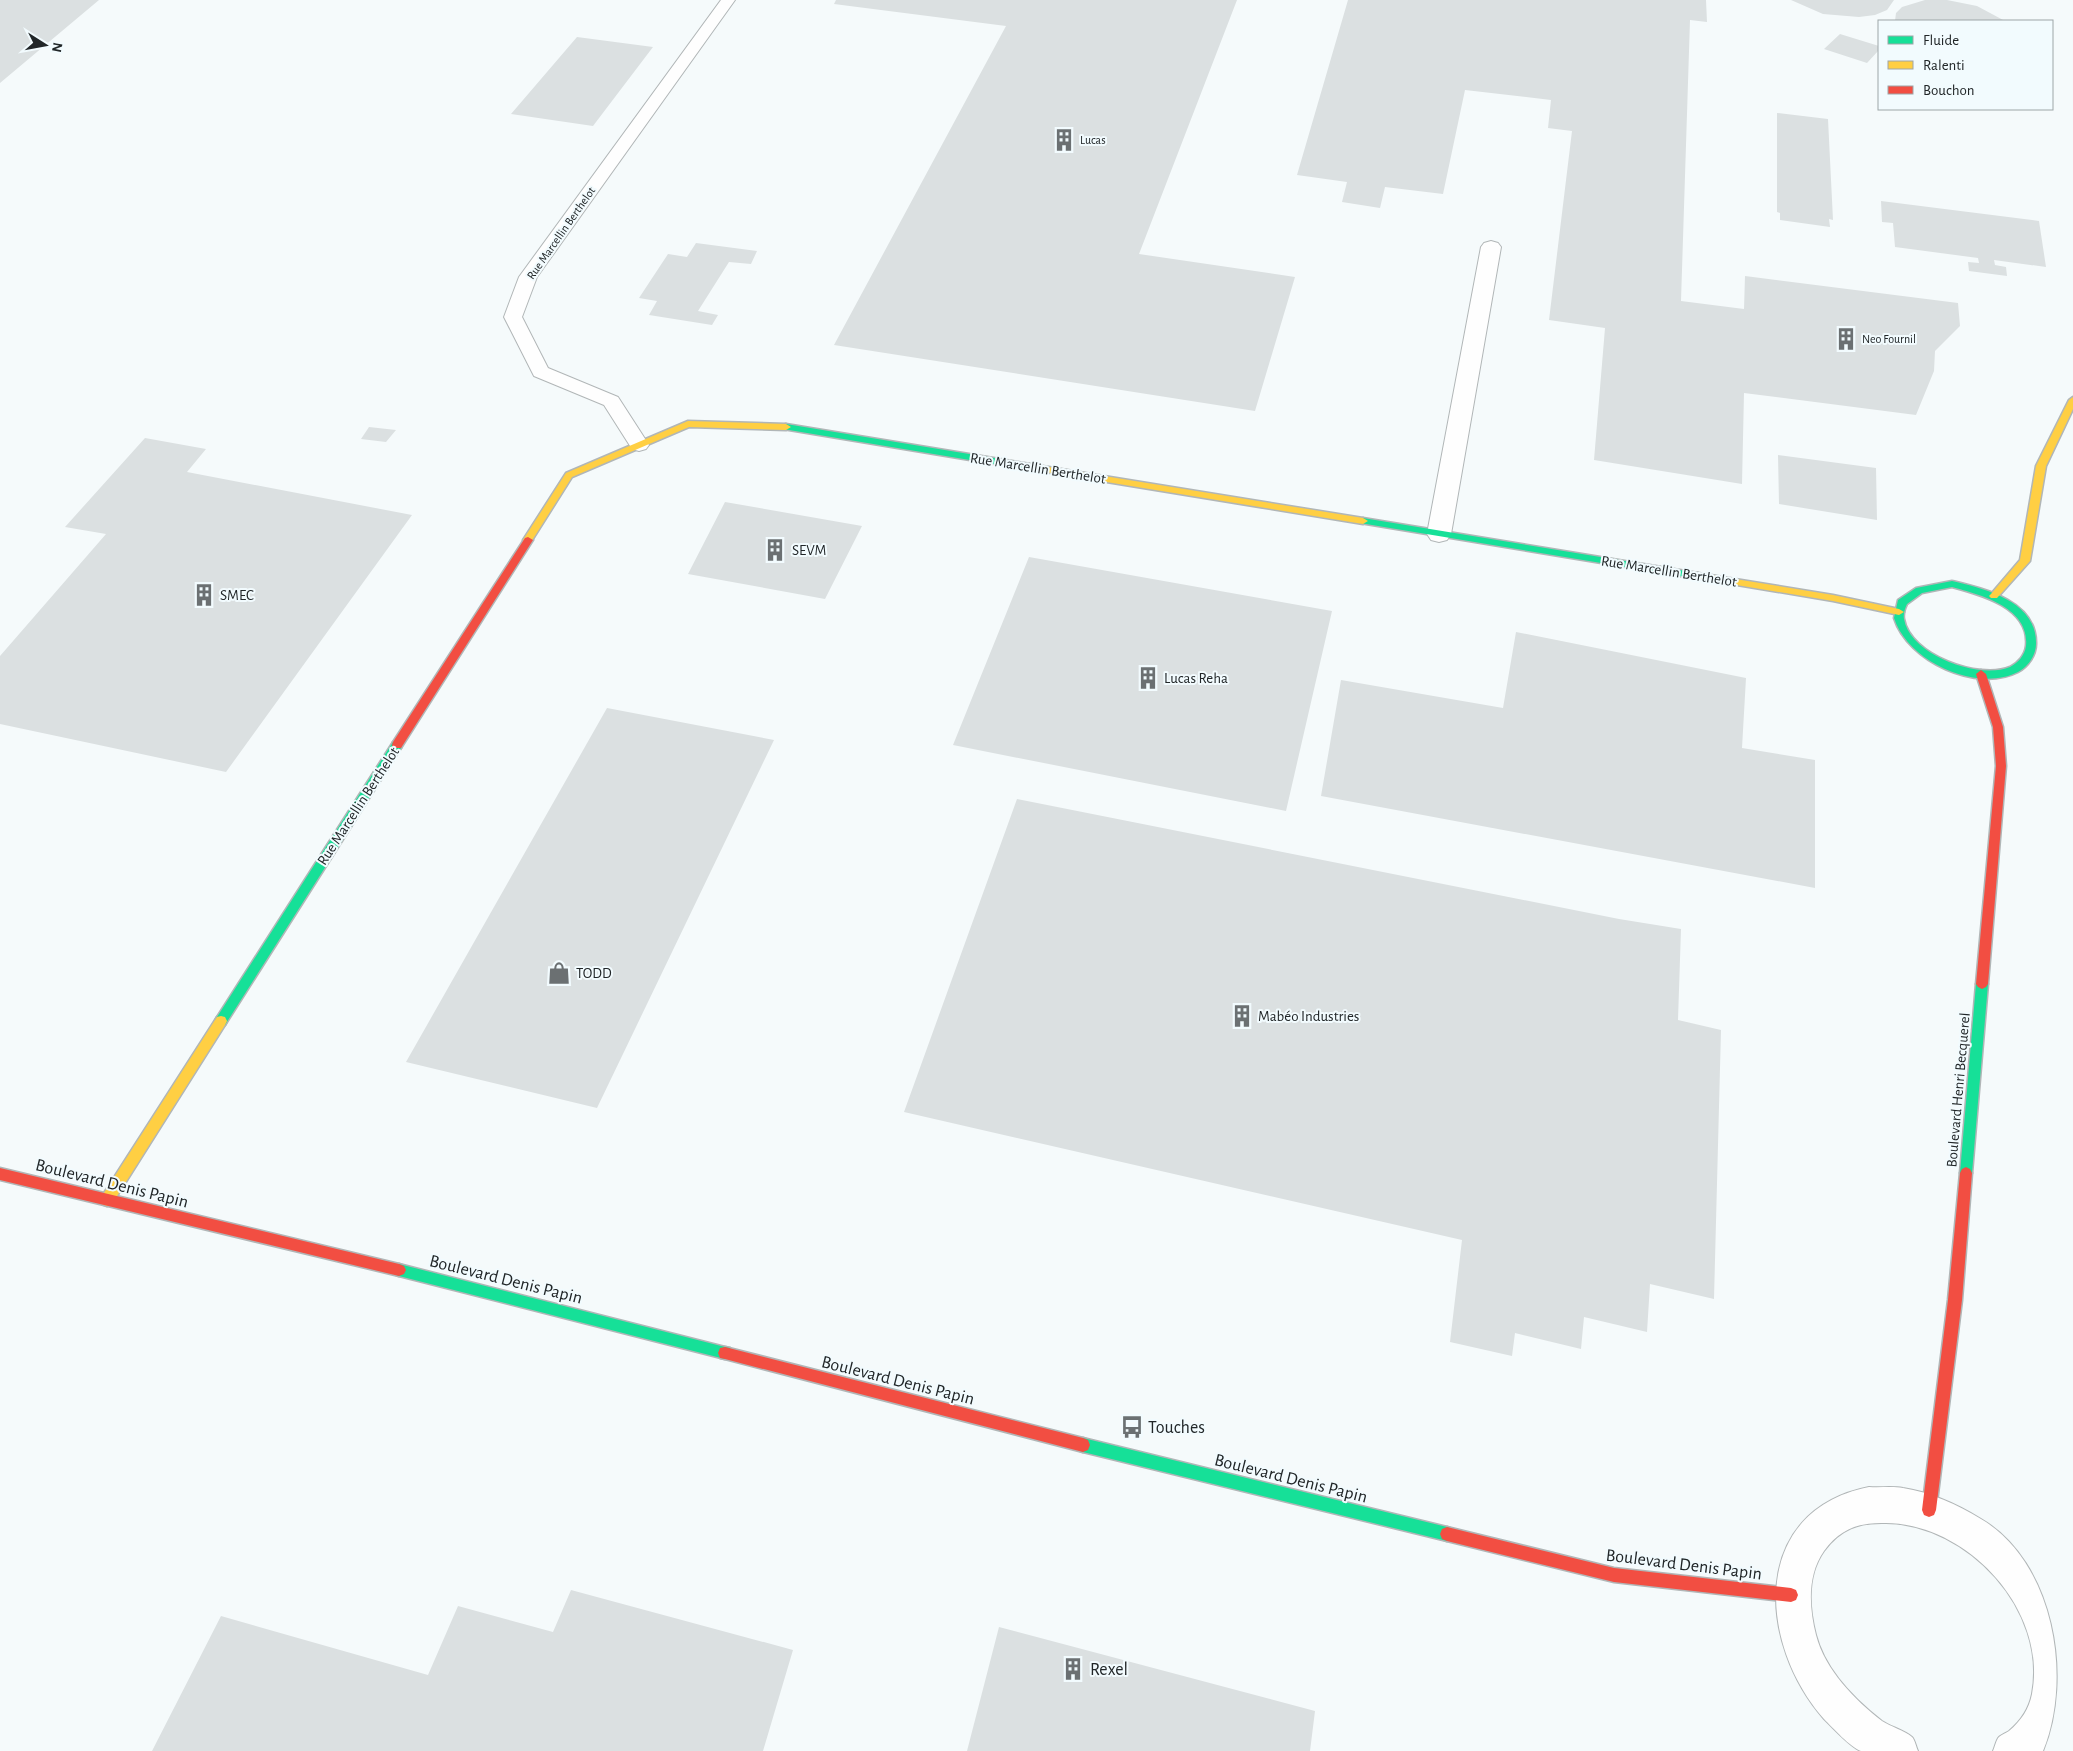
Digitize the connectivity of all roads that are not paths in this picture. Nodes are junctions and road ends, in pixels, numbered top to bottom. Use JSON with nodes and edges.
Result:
{"nodes":[{"id":1,"x":728,"y":0,"type":"edge"},
{"id":2,"x":1491,"y":248,"type":"dead end"},
{"id":3,"x":2073,"y":400,"type":"edge"},
{"id":4,"x":638,"y":445,"type":"junction"},
{"id":5,"x":1439,"y":534,"type":"junction"},
{"id":6,"x":1994,"y":596,"type":"junction"},
{"id":7,"x":1899,"y":612,"type":"junction"},
{"id":8,"x":1981,"y":674,"type":"junction"},
{"id":9,"x":0,"y":1174,"type":"edge"},
{"id":10,"x":107,"y":1200,"type":"junction"},
{"id":11,"x":1929,"y":1510,"type":"junction"},
{"id":12,"x":1792,"y":1595,"type":"junction"},
{"id":13,"x":2064,"y":1669,"type":"edge"},
{"id":14,"x":1898,"y":1751,"type":"edge"},
{"id":15,"x":2012,"y":1751,"type":"edge"}],
"edges":[{"from":1,"to":4,"type":"lane","name":"Rue Marcellin Berthelot"},
{"from":2,"to":5,"type":"street"},
{"from":3,"to":6,"type":"street"},
{"from":4,"to":5,"type":"street","name":"Rue Marcellin Berthelot"},
{"from":4,"to":10,"type":"street","name":"Rue Marcellin Berthelot"},
{"from":5,"to":7,"type":"street","name":"Rue Marcellin Berthelot"},
{"from":6,"to":7,"type":"street"},
{"from":6,"to":8,"type":"street"},
{"from":7,"to":8,"type":"street"},
{"from":8,"to":11,"type":"street","name":"Boulevard Henri Becquerel"},
{"from":9,"to":10,"type":"street","name":"Boulevard Denis Papin"},
{"from":10,"to":12,"type":"street","name":"Boulevard Denis Papin"},
{"from":11,"to":12,"type":"street"},
{"from":11,"to":13,"type":"street"},
{"from":12,"to":14,"type":"street"},
{"from":13,"to":15,"type":"street"}]}
